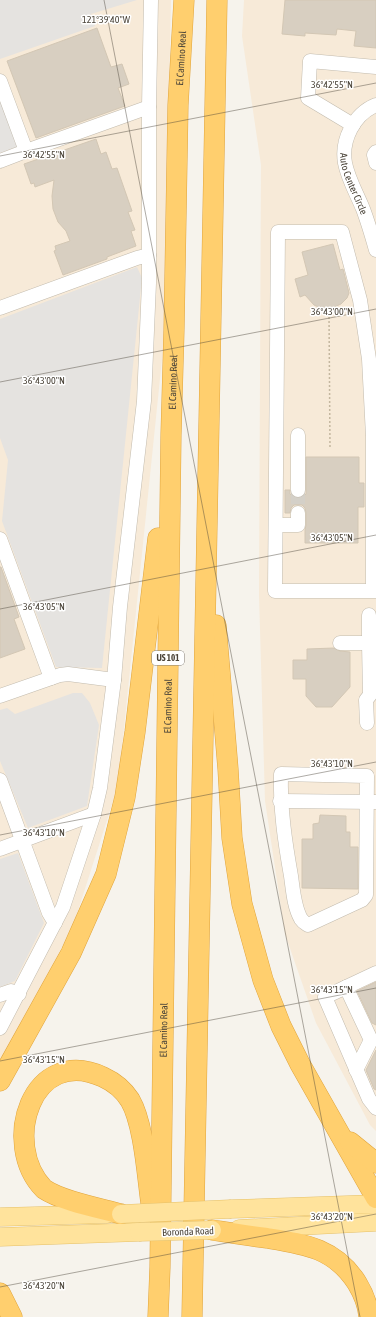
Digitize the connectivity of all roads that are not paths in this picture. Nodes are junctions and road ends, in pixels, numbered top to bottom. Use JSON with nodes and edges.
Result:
{"nodes":[{"id":1,"x":151,"y":0,"type":"edge"},
{"id":2,"x":184,"y":0,"type":"edge"},
{"id":3,"x":217,"y":0,"type":"edge"},
{"id":4,"x":376,"y":67,"type":"edge"},
{"id":5,"x":0,"y":81,"type":"edge"},
{"id":6,"x":376,"y":105,"type":"edge"},
{"id":7,"x":149,"y":107,"type":"junction"},
{"id":8,"x":352,"y":126,"type":"junction"},
{"id":9,"x":26,"y":151,"type":"junction"},
{"id":10,"x":376,"y":152,"type":"edge"},
{"id":11,"x":0,"y":161,"type":"edge"},
{"id":12,"x":376,"y":164,"type":"edge"},
{"id":13,"x":376,"y":250,"type":"edge"},
{"id":14,"x":149,"y":255,"type":"junction"},
{"id":15,"x":0,"y":308,"type":"edge"},
{"id":16,"x":171,"y":435,"type":"junction"},
{"id":17,"x":298,"y":435,"type":"dead end"},
{"id":18,"x":374,"y":436,"type":"edge"},
{"id":19,"x":298,"y":490,"type":"tunnel mouth"},
{"id":20,"x":298,"y":513,"type":"tunnel mouth"},
{"id":21,"x":206,"y":516,"type":"junction"},
{"id":22,"x":276,"y":525,"type":"junction"},
{"id":23,"x":0,"y":539,"type":"edge"},
{"id":24,"x":375,"y":591,"type":"edge"},
{"id":25,"x":369,"y":615,"type":"dead end"},
{"id":26,"x":340,"y":643,"type":"dead end"},
{"id":27,"x":369,"y":643,"type":"junction"},
{"id":28,"x":52,"y":678,"type":"junction"},
{"id":29,"x":114,"y":680,"type":"junction"},
{"id":30,"x":0,"y":696,"type":"edge"},
{"id":31,"x":367,"y":723,"type":"dead end"},
{"id":32,"x":0,"y":780,"type":"edge"},
{"id":33,"x":280,"y":801,"type":"junction"},
{"id":34,"x":371,"y":802,"type":"edge"},
{"id":35,"x":94,"y":814,"type":"junction"},
{"id":36,"x":22,"y":840,"type":"junction"},
{"id":37,"x":0,"y":848,"type":"edge"},
{"id":38,"x":55,"y":923,"type":"junction"},
{"id":39,"x":376,"y":973,"type":"edge"},
{"id":40,"x":346,"y":987,"type":"junction"},
{"id":41,"x":18,"y":994,"type":"junction"},
{"id":42,"x":0,"y":995,"type":"edge"},
{"id":43,"x":0,"y":1028,"type":"edge"},
{"id":44,"x":356,"y":1070,"type":"junction"},
{"id":45,"x":0,"y":1081,"type":"edge"},
{"id":46,"x":376,"y":1108,"type":"edge"},
{"id":47,"x":336,"y":1128,"type":"junction"},
{"id":48,"x":376,"y":1163,"type":"edge"},
{"id":49,"x":194,"y":1189,"type":"junction"},
{"id":50,"x":376,"y":1198,"type":"edge"},
{"id":51,"x":376,"y":1204,"type":"edge"},
{"id":52,"x":122,"y":1214,"type":"junction"},
{"id":53,"x":0,"y":1217,"type":"edge"},
{"id":54,"x":376,"y":1222,"type":"edge"},
{"id":55,"x":212,"y":1230,"type":"junction"},
{"id":56,"x":0,"y":1237,"type":"edge"},
{"id":57,"x":160,"y":1267,"type":"junction"},
{"id":58,"x":0,"y":1295,"type":"edge"},
{"id":59,"x":12,"y":1317,"type":"edge"},
{"id":60,"x":158,"y":1317,"type":"edge"},
{"id":61,"x":192,"y":1317,"type":"edge"},
{"id":62,"x":202,"y":1317,"type":"edge"},
{"id":63,"x":368,"y":1317,"type":"edge"}],
"edges":[{"from":1,"to":7,"type":"street"},
{"from":2,"to":16,"type":"highway","name":"El Camino Real","number":"US 101"},
{"from":3,"to":21,"type":"highway"},
{"from":4,"to":8,"type":"street"},
{"from":5,"to":9,"type":"street"},
{"from":6,"to":8,"type":"street","name":"Auto Center Circle"},
{"from":7,"to":9,"type":"street"},
{"from":7,"to":14,"type":"street"},
{"from":8,"to":13,"type":"street","name":"Auto Center Circle"},
{"from":9,"to":11,"type":"street"},
{"from":10,"to":12,"type":"street"},
{"from":14,"to":15,"type":"street"},
{"from":14,"to":29,"type":"street"},
{"from":16,"to":45,"type":"highway"},
{"from":16,"to":57,"type":"highway","name":"El Camino Real","number":"US 101"},
{"from":17,"to":19,"type":"street"},
{"from":18,"to":22,"type":"street"},
{"from":18,"to":24,"type":"street"},
{"from":20,"to":22,"type":"street"},
{"from":21,"to":47,"type":"highway"},
{"from":21,"to":49,"type":"highway"},
{"from":22,"to":24,"type":"street"},
{"from":23,"to":28,"type":"street"},
{"from":25,"to":27,"type":"street"},
{"from":26,"to":27,"type":"street"},
{"from":27,"to":31,"type":"street"},
{"from":28,"to":29,"type":"street"},
{"from":28,"to":30,"type":"street"},
{"from":29,"to":35,"type":"street"},
{"from":32,"to":36,"type":"street"},
{"from":33,"to":34,"type":"street"},
{"from":33,"to":34,"type":"street"},
{"from":33,"to":34,"type":"street"},
{"from":35,"to":36,"type":"street"},
{"from":35,"to":38,"type":"street"},
{"from":36,"to":37,"type":"street"},
{"from":36,"to":38,"type":"street"},
{"from":38,"to":41,"type":"street"},
{"from":39,"to":40,"type":"street"},
{"from":40,"to":44,"type":"street"},
{"from":40,"to":44,"type":"street"},
{"from":41,"to":42,"type":"street"},
{"from":41,"to":43,"type":"street"},
{"from":44,"to":46,"type":"street"},
{"from":47,"to":48,"type":"highway"},
{"from":47,"to":50,"type":"highway"},
{"from":49,"to":61,"type":"highway"},
{"from":49,"to":62,"type":"highway"},
{"from":51,"to":52,"type":"main road","name":"Boronda Road","bridge":true},
{"from":52,"to":53,"type":"main road","name":"Boronda Road"},
{"from":52,"to":57,"type":"highway"},
{"from":54,"to":55,"type":"main road","name":"Boronda Road"},
{"from":55,"to":56,"type":"main road","name":"Boronda Road","bridge":true},
{"from":55,"to":63,"type":"highway"},
{"from":57,"to":60,"type":"highway","name":"El Camino Real","number":"US 101"},
{"from":58,"to":59,"type":"highway"}]}
